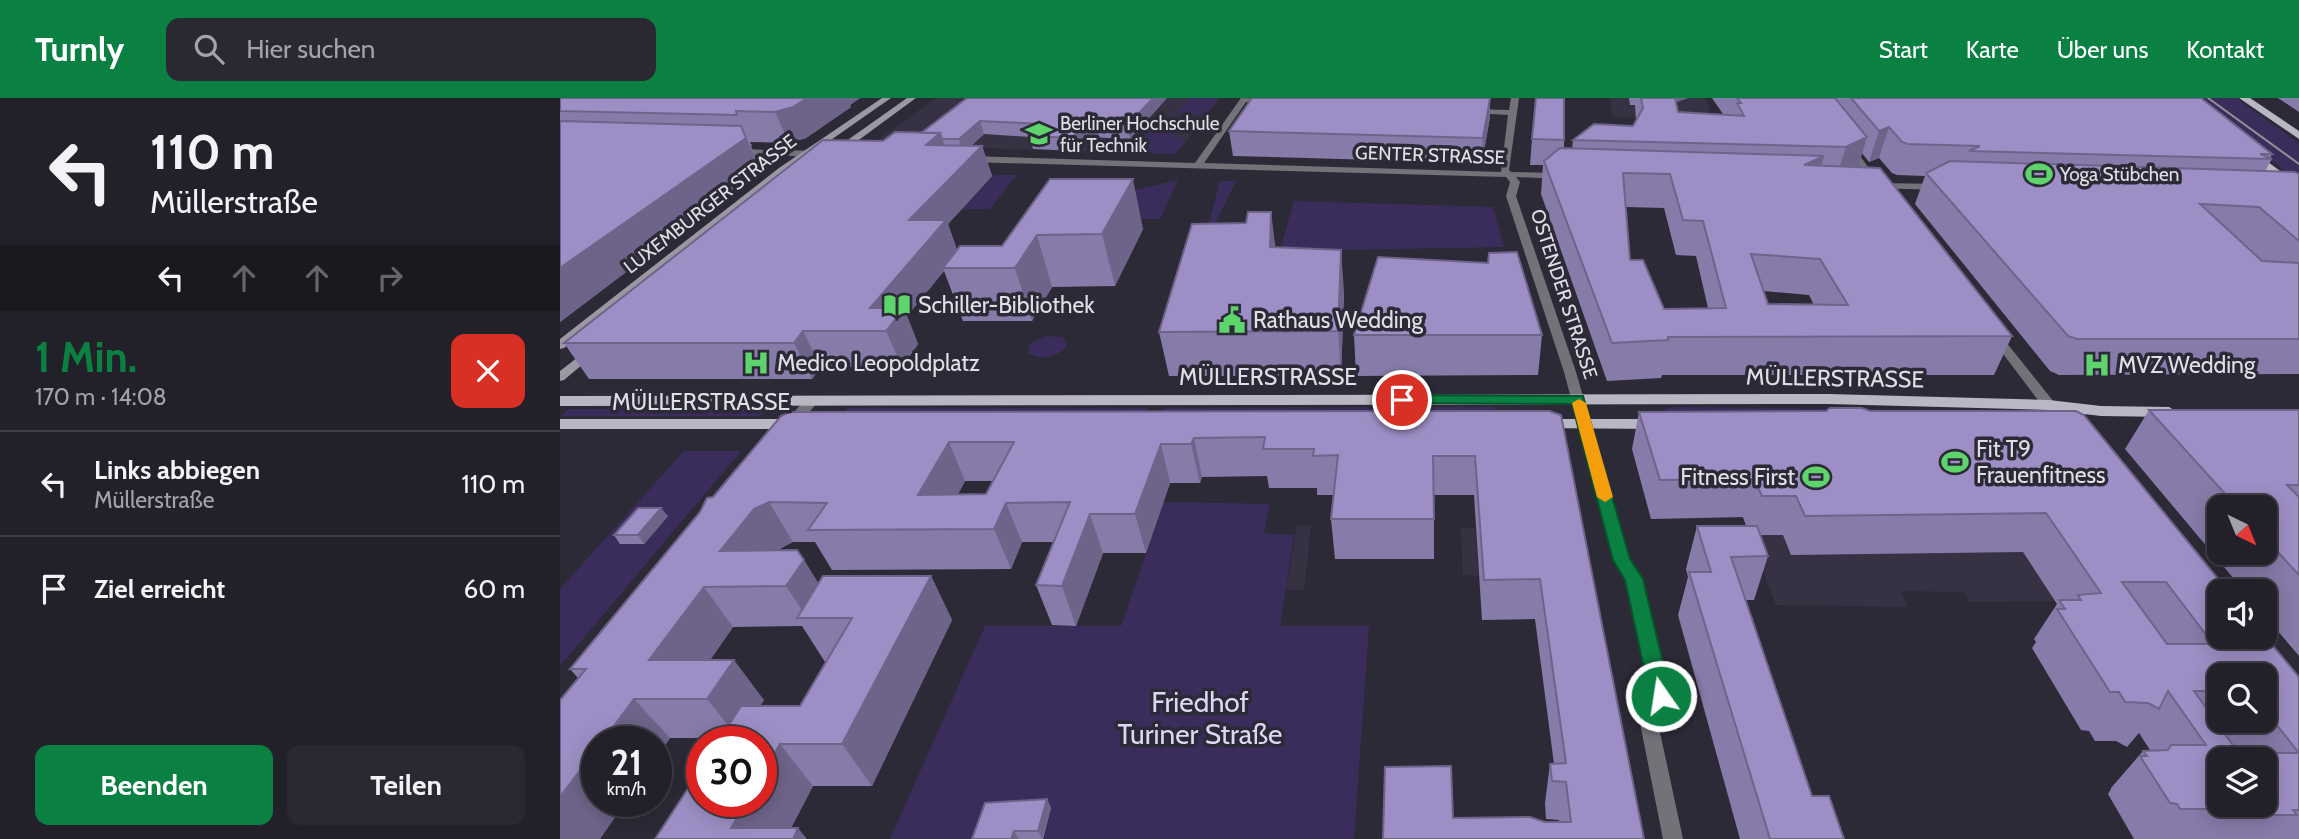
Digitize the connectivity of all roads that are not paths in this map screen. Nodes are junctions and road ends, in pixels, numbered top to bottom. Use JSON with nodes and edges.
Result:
{"nodes":[{"id":1,"x":887,"y":98,"type":"edge"},
{"id":2,"x":912,"y":98,"type":"edge"},
{"id":3,"x":1515,"y":98,"type":"edge"},
{"id":4,"x":2244,"y":98,"type":"edge"},
{"id":5,"x":1245,"y":99,"type":"edge"},
{"id":6,"x":1283,"y":102,"type":"edge"},
{"id":7,"x":1461,"y":110,"type":"edge"},
{"id":8,"x":1513,"y":113,"type":"junction"},
{"id":9,"x":1841,"y":136,"type":"edge"},
{"id":10,"x":2299,"y":136,"type":"edge"},
{"id":11,"x":2242,"y":147,"type":"edge"},
{"id":12,"x":729,"y":152,"type":"edge"},
{"id":13,"x":806,"y":154,"type":"junction"},
{"id":14,"x":833,"y":155,"type":"junction"},
{"id":15,"x":853,"y":155,"type":"edge"},
{"id":16,"x":961,"y":158,"type":"edge"},
{"id":17,"x":824,"y":161,"type":"edge"},
{"id":18,"x":1197,"y":166,"type":"junction"},
{"id":19,"x":815,"y":167,"type":"edge"},
{"id":20,"x":1508,"y":174,"type":"junction"},
{"id":21,"x":1567,"y":176,"type":"edge"},
{"id":22,"x":1861,"y":186,"type":"edge"},
{"id":23,"x":1878,"y":186,"type":"junction"},
{"id":24,"x":1958,"y":188,"type":"edge"},
{"id":25,"x":2297,"y":196,"type":"edge"},
{"id":26,"x":1887,"y":198,"type":"edge"},
{"id":27,"x":1990,"y":329,"type":"edge"},
{"id":28,"x":560,"y":345,"type":"edge"},
{"id":29,"x":598,"y":346,"type":"edge"},
{"id":30,"x":560,"y":377,"type":"edge"},
{"id":31,"x":1578,"y":399,"type":"junction"},
{"id":32,"x":1651,"y":399,"type":"junction"},
{"id":33,"x":812,"y":400,"type":"junction"},
{"id":34,"x":1507,"y":400,"type":"junction"},
{"id":35,"x":560,"y":401,"type":"edge"},
{"id":36,"x":2049,"y":405,"type":"junction"},
{"id":37,"x":2101,"y":411,"type":"junction"},
{"id":38,"x":2186,"y":412,"type":"edge"},
{"id":39,"x":2033,"y":422,"type":"edge"},
{"id":40,"x":560,"y":424,"type":"edge"},
{"id":41,"x":792,"y":424,"type":"junction"},
{"id":42,"x":815,"y":424,"type":"edge"},
{"id":43,"x":1585,"y":424,"type":"junction"},
{"id":44,"x":777,"y":441,"type":"edge"},
{"id":45,"x":1673,"y":839,"type":"edge"}],
"edges":[{"from":1,"to":13,"type":"main road","name":"LUXEMBURGER STRASSE"},
{"from":2,"to":14,"type":"main road","name":"LUXEMBURGER STRASSE"},
{"from":3,"to":8,"type":"street","name":"OSTENDER STRASSE"},
{"from":4,"to":10,"type":"main road"},
{"from":5,"to":6,"type":"street"},
{"from":5,"to":18,"type":"street"},
{"from":7,"to":8,"type":"street"},
{"from":8,"to":20,"type":"street","name":"OSTENDER STRASSE"},
{"from":9,"to":23,"type":"street"},
{"from":11,"to":25,"type":"main road"},
{"from":12,"to":13,"type":"street"},
{"from":13,"to":14,"type":"street"},
{"from":13,"to":28,"type":"main road","name":"LUXEMBURGER STRASSE"},
{"from":14,"to":15,"type":"street"},
{"from":16,"to":18,"type":"street","name":"GENTER STRASSE"},
{"from":17,"to":19,"type":"main road","name":"LUXEMBURGER STRASSE"},
{"from":18,"to":20,"type":"street","name":"GENTER STRASSE"},
{"from":20,"to":21,"type":"street","name":"GENTER STRASSE"},
{"from":20,"to":31,"type":"street","name":"OSTENDER STRASSE"},
{"from":22,"to":23,"type":"street"},
{"from":23,"to":24,"type":"street"},
{"from":23,"to":26,"type":"street"},
{"from":27,"to":36,"type":"street"},
{"from":29,"to":30,"type":"main road"},
{"from":31,"to":32,"type":"main road","name":"MÜLLERSTRASSE"},
{"from":31,"to":34,"type":"main road","name":"MÜLLERSTRASSE"},
{"from":31,"to":43,"type":"street","name":"OSTENDER STRASSE"},
{"from":32,"to":36,"type":"main road","name":"MÜLLERSTRASSE"},
{"from":32,"to":43,"type":"main road"},
{"from":33,"to":34,"type":"main road","name":"MÜLLERSTRASSE"},
{"from":33,"to":35,"type":"main road","name":"MÜLLERSTRASSE"},
{"from":33,"to":41,"type":"street"},
{"from":34,"to":43,"type":"main road"},
{"from":36,"to":37,"type":"main road","name":"MÜLLERSTRASSE"},
{"from":37,"to":38,"type":"main road","name":"MÜLLERSTRASSE"},
{"from":37,"to":39,"type":"main road","name":"MÜLLERSTRASSE"},
{"from":40,"to":41,"type":"main road","name":"MÜLLERSTRASSE"},
{"from":41,"to":42,"type":"main road","name":"MÜLLERSTRASSE"},
{"from":41,"to":44,"type":"street"},
{"from":43,"to":45,"type":"street","name":"OSTENDER STRASSE"}]}
